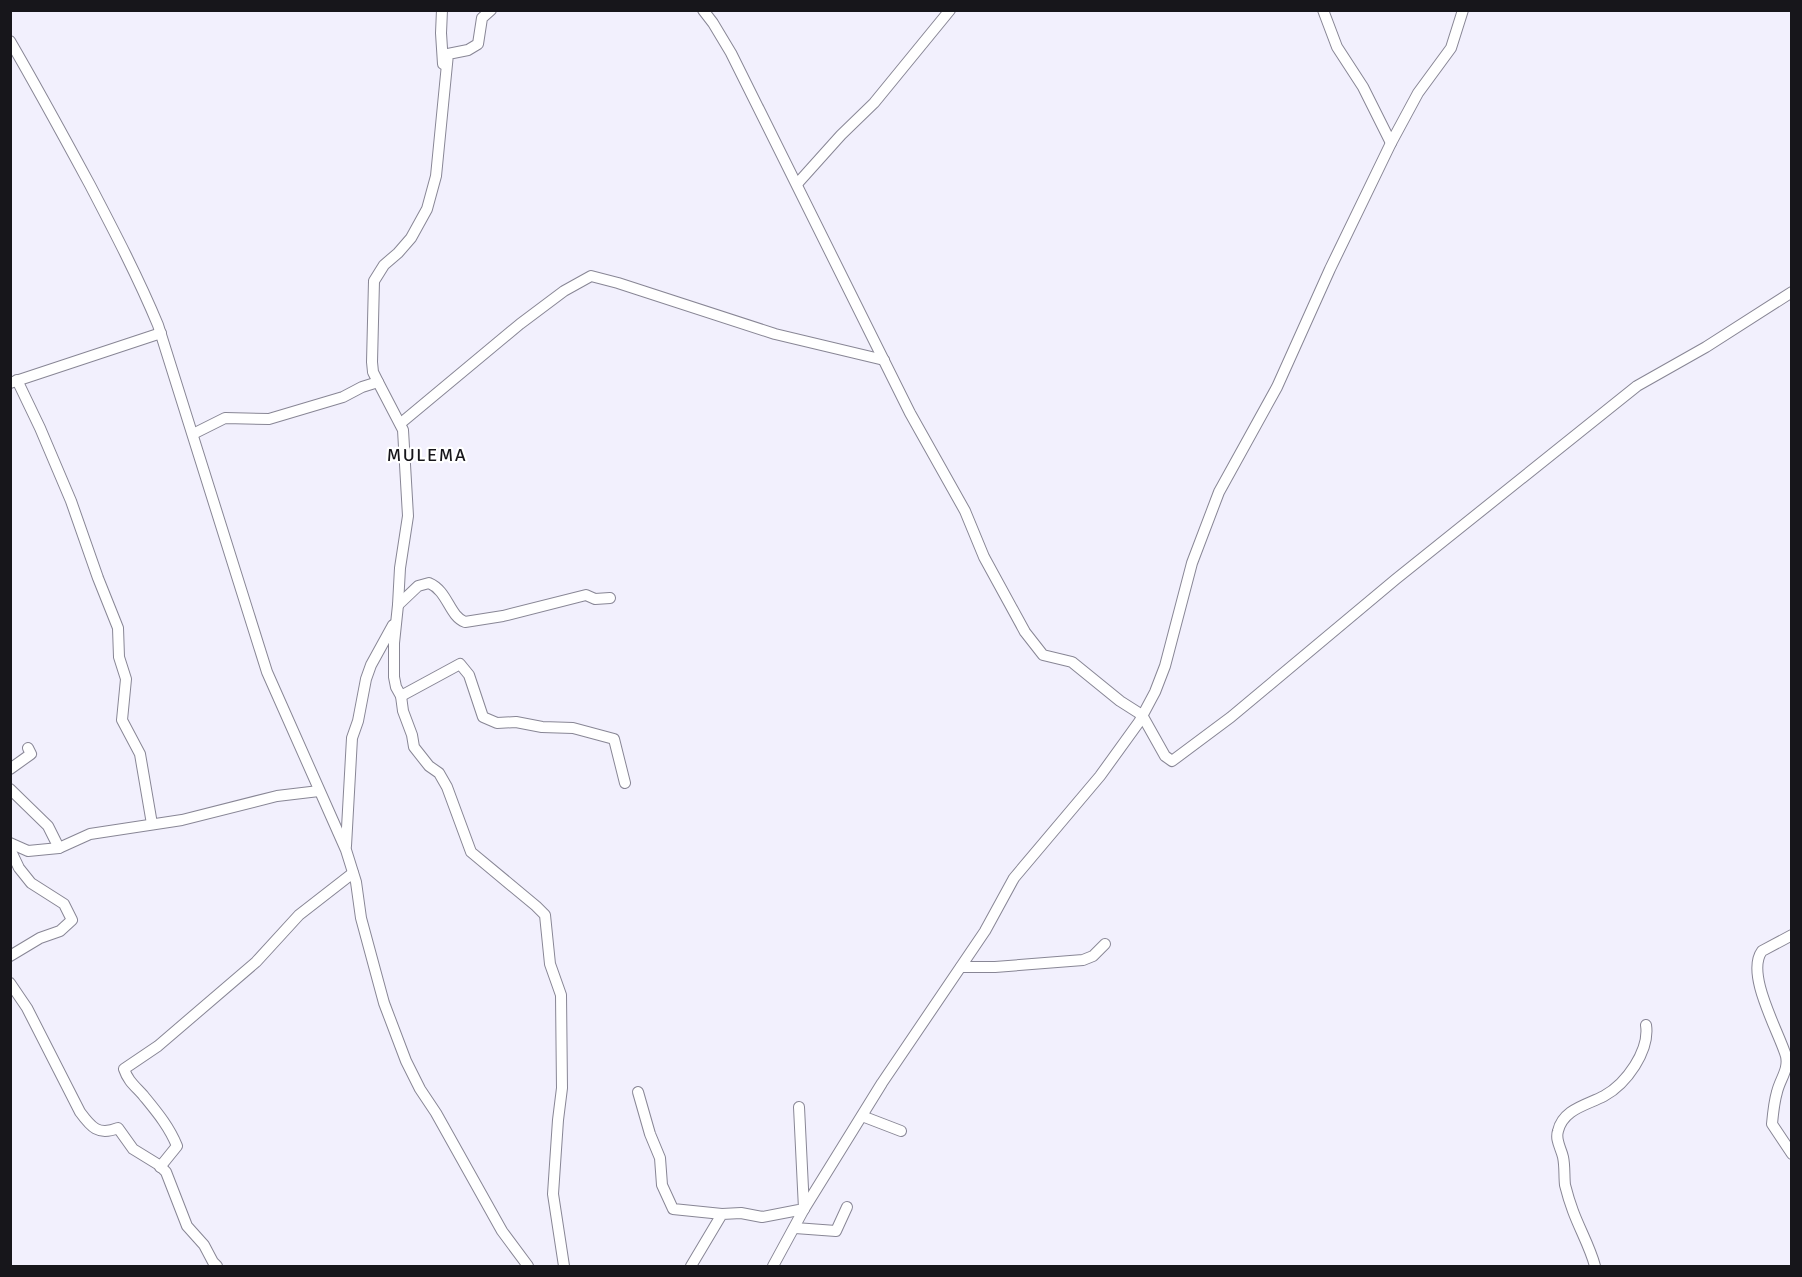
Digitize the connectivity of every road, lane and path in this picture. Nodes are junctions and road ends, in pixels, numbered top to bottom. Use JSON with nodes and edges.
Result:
{"nodes":[{"id":1,"x":442,"y":10,"type":"edge"},
{"id":2,"x":491,"y":10,"type":"edge"},
{"id":3,"x":703,"y":10,"type":"edge"},
{"id":4,"x":950,"y":10,"type":"edge"},
{"id":5,"x":1323,"y":10,"type":"edge"},
{"id":6,"x":1463,"y":10,"type":"edge"},
{"id":7,"x":10,"y":41,"type":"edge"},
{"id":8,"x":446,"y":78,"type":"junction"},
{"id":9,"x":1390,"y":143,"type":"junction"},
{"id":10,"x":797,"y":184,"type":"junction"},
{"id":11,"x":1791,"y":292,"type":"edge"},
{"id":12,"x":161,"y":333,"type":"junction"},
{"id":13,"x":884,"y":360,"type":"junction"},
{"id":14,"x":14,"y":382,"type":"edge"},
{"id":15,"x":378,"y":382,"type":"junction"},
{"id":16,"x":401,"y":423,"type":"junction"},
{"id":17,"x":193,"y":434,"type":"junction"},
{"id":18,"x":610,"y":598,"type":"dead end"},
{"id":19,"x":398,"y":604,"type":"junction"},
{"id":20,"x":397,"y":618,"type":"junction"},
{"id":21,"x":401,"y":696,"type":"junction"},
{"id":22,"x":1142,"y":715,"type":"junction"},
{"id":23,"x":28,"y":748,"type":"dead end"},
{"id":24,"x":10,"y":769,"type":"edge"},
{"id":25,"x":625,"y":783,"type":"dead end"},
{"id":26,"x":10,"y":789,"type":"edge"},
{"id":27,"x":319,"y":791,"type":"junction"},
{"id":28,"x":152,"y":824,"type":"junction"},
{"id":29,"x":10,"y":843,"type":"edge"},
{"id":30,"x":58,"y":848,"type":"junction"},
{"id":31,"x":10,"y":849,"type":"edge"},
{"id":32,"x":346,"y":849,"type":"junction"},
{"id":33,"x":353,"y":873,"type":"junction"},
{"id":34,"x":1791,"y":934,"type":"edge"},
{"id":35,"x":1105,"y":944,"type":"dead end"},
{"id":36,"x":10,"y":956,"type":"edge"},
{"id":37,"x":961,"y":967,"type":"junction"},
{"id":38,"x":10,"y":983,"type":"edge"},
{"id":39,"x":1646,"y":1025,"type":"dead end"},
{"id":40,"x":638,"y":1092,"type":"dead end"},
{"id":41,"x":800,"y":1107,"type":"dead end"},
{"id":42,"x":862,"y":1116,"type":"junction"},
{"id":43,"x":901,"y":1131,"type":"dead end"},
{"id":44,"x":1791,"y":1154,"type":"edge"},
{"id":45,"x":160,"y":1167,"type":"junction"},
{"id":46,"x":847,"y":1206,"type":"dead end"},
{"id":47,"x":804,"y":1209,"type":"junction"},
{"id":48,"x":722,"y":1214,"type":"junction"},
{"id":49,"x":795,"y":1228,"type":"junction"},
{"id":50,"x":218,"y":1266,"type":"edge"},
{"id":51,"x":528,"y":1266,"type":"edge"},
{"id":52,"x":564,"y":1266,"type":"edge"},
{"id":53,"x":691,"y":1266,"type":"edge"},
{"id":54,"x":773,"y":1266,"type":"edge"},
{"id":55,"x":1595,"y":1266,"type":"edge"}],
"edges":[{"from":1,"to":8,"type":"street"},
{"from":2,"to":8,"type":"street"},
{"from":3,"to":10,"type":"street"},
{"from":4,"to":10,"type":"street"},
{"from":5,"to":9,"type":"street"},
{"from":6,"to":9,"type":"street"},
{"from":7,"to":12,"type":"street"},
{"from":8,"to":15,"type":"street"},
{"from":9,"to":22,"type":"street"},
{"from":10,"to":13,"type":"street"},
{"from":11,"to":22,"type":"street"},
{"from":12,"to":14,"type":"street"},
{"from":12,"to":17,"type":"street"},
{"from":13,"to":16,"type":"street"},
{"from":13,"to":22,"type":"street"},
{"from":14,"to":28,"type":"street"},
{"from":15,"to":16,"type":"street"},
{"from":15,"to":17,"type":"street"},
{"from":16,"to":19,"type":"street"},
{"from":17,"to":27,"type":"street"},
{"from":18,"to":19,"type":"street"},
{"from":19,"to":20,"type":"street"},
{"from":20,"to":21,"type":"street"},
{"from":20,"to":32,"type":"street"},
{"from":21,"to":25,"type":"street"},
{"from":21,"to":52,"type":"street"},
{"from":22,"to":37,"type":"street"},
{"from":23,"to":24,"type":"street"},
{"from":26,"to":30,"type":"street"},
{"from":27,"to":28,"type":"street"},
{"from":27,"to":32,"type":"street"},
{"from":28,"to":30,"type":"street"},
{"from":29,"to":30,"type":"street"},
{"from":31,"to":36,"type":"street"},
{"from":32,"to":33,"type":"street"},
{"from":33,"to":45,"type":"street"},
{"from":33,"to":51,"type":"street"},
{"from":34,"to":44,"type":"street"},
{"from":35,"to":37,"type":"street"},
{"from":37,"to":42,"type":"street"},
{"from":38,"to":45,"type":"street"},
{"from":39,"to":55,"type":"street"},
{"from":40,"to":48,"type":"street"},
{"from":41,"to":47,"type":"street"},
{"from":42,"to":43,"type":"street"},
{"from":42,"to":47,"type":"street"},
{"from":45,"to":50,"type":"street"},
{"from":46,"to":49,"type":"street"},
{"from":47,"to":48,"type":"street"},
{"from":47,"to":49,"type":"street"},
{"from":48,"to":53,"type":"street"},
{"from":49,"to":54,"type":"street"}]}
